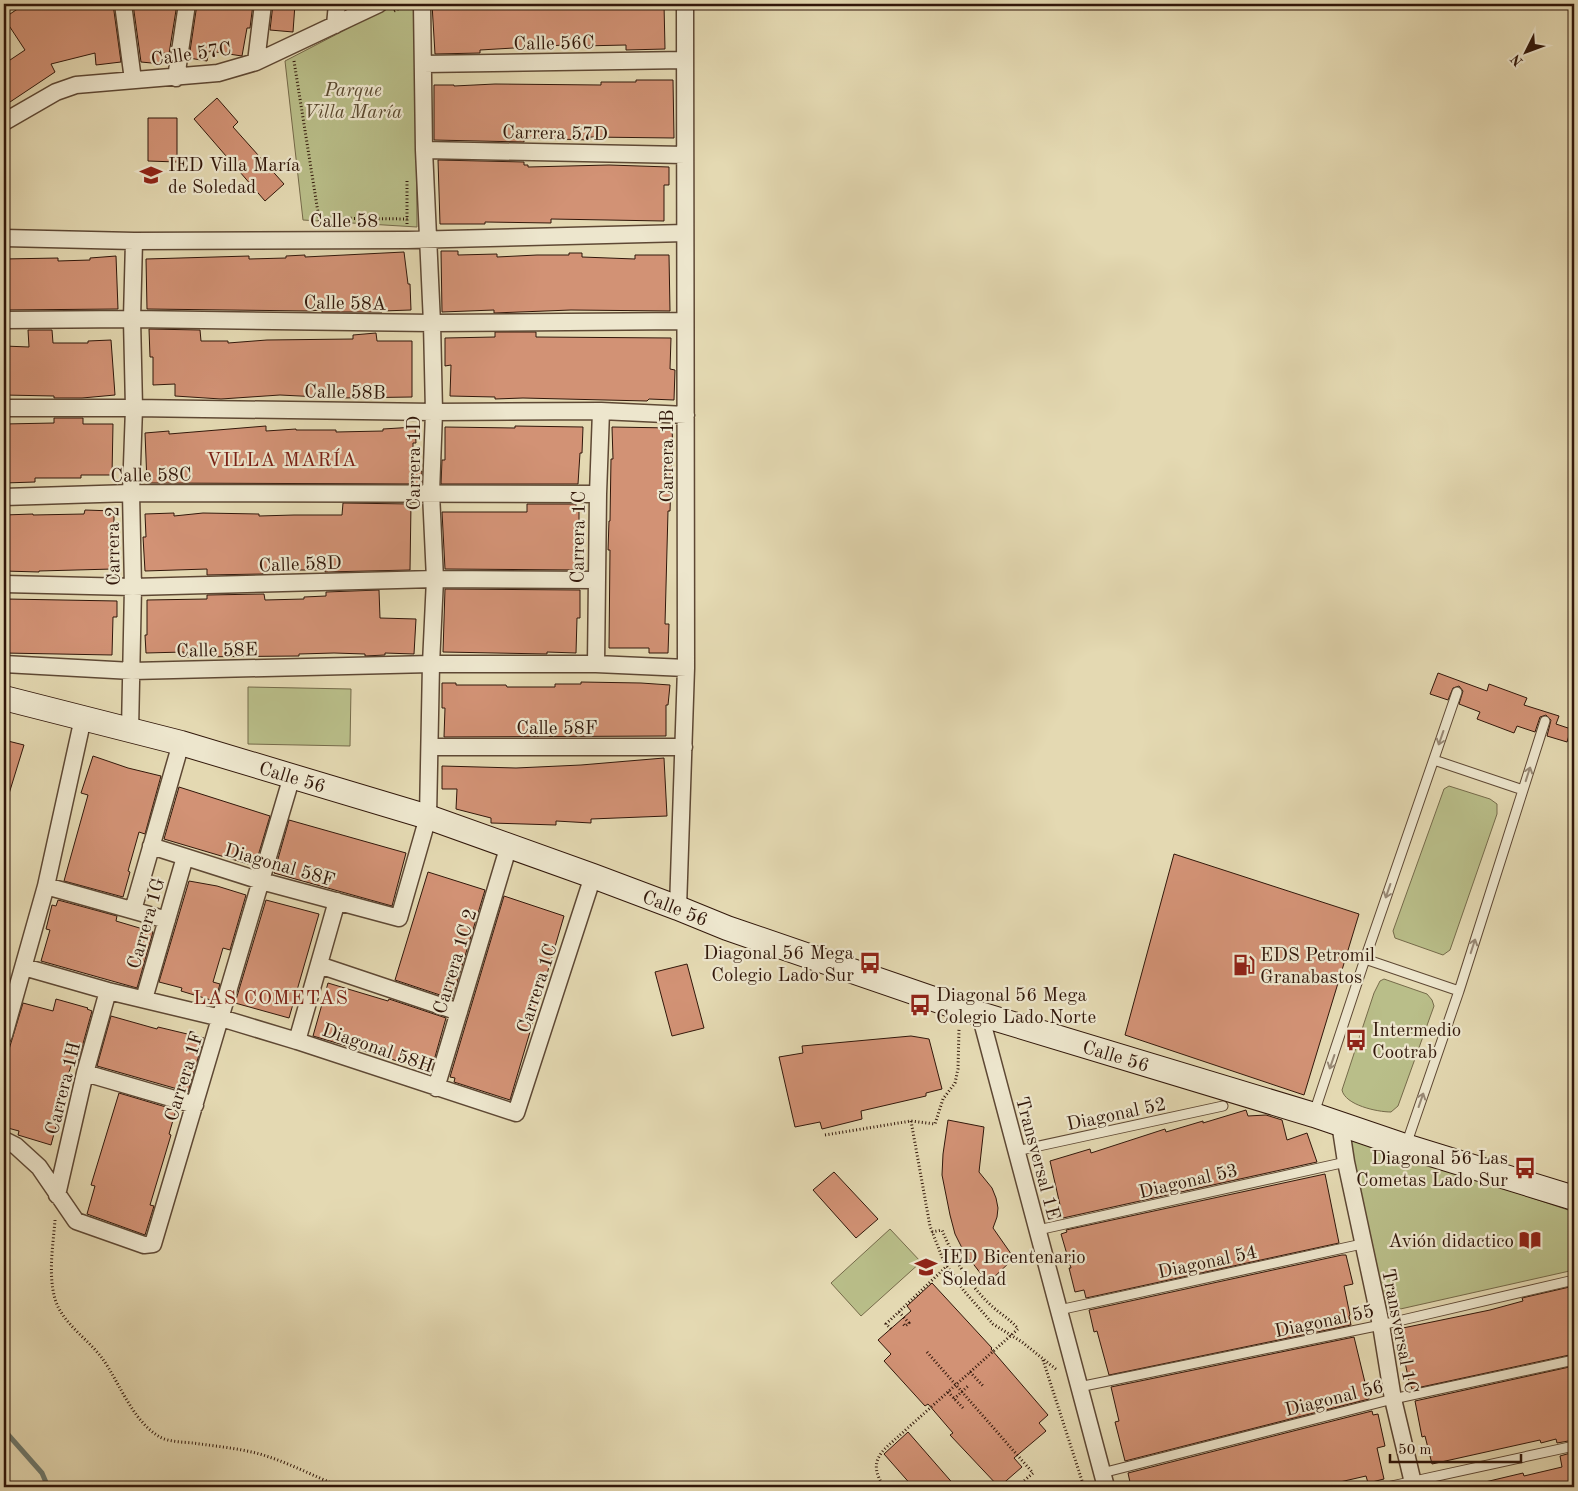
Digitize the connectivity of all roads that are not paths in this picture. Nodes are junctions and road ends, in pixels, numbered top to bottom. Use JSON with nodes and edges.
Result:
{"nodes":[{"id":1,"x":123,"y":4,"type":"edge"},
{"id":2,"x":187,"y":4,"type":"edge"},
{"id":3,"x":263,"y":4,"type":"edge"},
{"id":4,"x":337,"y":4,"type":"edge"},
{"id":5,"x":379,"y":4,"type":"edge"},
{"id":6,"x":422,"y":4,"type":"edge"},
{"id":7,"x":685,"y":4,"type":"edge"},
{"id":8,"x":335,"y":25,"type":"junction"},
{"id":9,"x":685,"y":60,"type":"junction"},
{"id":10,"x":256,"y":62,"type":"junction"},
{"id":11,"x":423,"y":64,"type":"junction"},
{"id":12,"x":176,"y":78,"type":"junction"},
{"id":13,"x":133,"y":80,"type":"junction"},
{"id":14,"x":4,"y":122,"type":"edge"},
{"id":15,"x":424,"y":150,"type":"junction"},
{"id":16,"x":685,"y":155,"type":"junction"},
{"id":17,"x":685,"y":233,"type":"junction"},
{"id":18,"x":4,"y":238,"type":"edge"},
{"id":19,"x":428,"y":240,"type":"junction"},
{"id":20,"x":134,"y":241,"type":"junction"},
{"id":21,"x":132,"y":319,"type":"junction"},
{"id":22,"x":4,"y":320,"type":"edge"},
{"id":23,"x":686,"y":321,"type":"junction"},
{"id":24,"x":432,"y":323,"type":"junction"},
{"id":25,"x":4,"y":408,"type":"edge"},
{"id":26,"x":134,"y":408,"type":"junction"},
{"id":27,"x":601,"y":411,"type":"junction"},
{"id":28,"x":434,"y":412,"type":"junction"},
{"id":29,"x":686,"y":415,"type":"junction"},
{"id":30,"x":131,"y":493,"type":"junction"},
{"id":31,"x":431,"y":493,"type":"junction"},
{"id":32,"x":598,"y":494,"type":"junction"},
{"id":33,"x":4,"y":498,"type":"edge"},
{"id":34,"x":435,"y":579,"type":"junction"},
{"id":35,"x":596,"y":580,"type":"junction"},
{"id":36,"x":4,"y":584,"type":"edge"},
{"id":37,"x":133,"y":587,"type":"junction"},
{"id":38,"x":4,"y":664,"type":"edge"},
{"id":39,"x":431,"y":664,"type":"junction"},
{"id":40,"x":596,"y":664,"type":"junction"},
{"id":41,"x":686,"y":668,"type":"junction"},
{"id":42,"x":132,"y":671,"type":"junction"},
{"id":43,"x":1457,"y":692,"type":"dead end"},
{"id":44,"x":4,"y":698,"type":"edge"},
{"id":45,"x":83,"y":718,"type":"junction"},
{"id":46,"x":1545,"y":722,"type":"dead end"},
{"id":47,"x":130,"y":730,"type":"junction"},
{"id":48,"x":181,"y":743,"type":"junction"},
{"id":49,"x":430,"y":747,"type":"junction"},
{"id":50,"x":684,"y":747,"type":"junction"},
{"id":51,"x":1434,"y":760,"type":"junction"},
{"id":52,"x":292,"y":776,"type":"junction"},
{"id":53,"x":1523,"y":790,"type":"junction"},
{"id":54,"x":428,"y":817,"type":"junction"},
{"id":55,"x":509,"y":845,"type":"junction"},
{"id":56,"x":151,"y":846,"type":"junction"},
{"id":57,"x":184,"y":858,"type":"junction"},
{"id":58,"x":593,"y":876,"type":"junction"},
{"id":59,"x":260,"y":880,"type":"junction"},
{"id":60,"x":46,"y":886,"type":"junction"},
{"id":61,"x":337,"y":901,"type":"junction"},
{"id":62,"x":678,"y":908,"type":"junction"},
{"id":63,"x":133,"y":910,"type":"junction"},
{"id":64,"x":399,"y":918,"type":"joint"},
{"id":65,"x":166,"y":920,"type":"junction"},
{"id":66,"x":1365,"y":959,"type":"junction"},
{"id":67,"x":319,"y":965,"type":"junction"},
{"id":68,"x":24,"y":967,"type":"junction"},
{"id":69,"x":108,"y":991,"type":"junction"},
{"id":70,"x":1459,"y":991,"type":"junction"},
{"id":71,"x":144,"y":999,"type":"junction"},
{"id":72,"x":970,"y":1011,"type":"junction"},
{"id":73,"x":459,"y":1012,"type":"junction"},
{"id":74,"x":221,"y":1018,"type":"junction"},
{"id":75,"x":4,"y":1034,"type":"edge"},
{"id":76,"x":297,"y":1040,"type":"junction"},
{"id":77,"x":85,"y":1073,"type":"junction"},
{"id":78,"x":436,"y":1088,"type":"junction"},
{"id":79,"x":195,"y":1106,"type":"junction"},
{"id":80,"x":1223,"y":1106,"type":"dead end"},
{"id":81,"x":516,"y":1113,"type":"joint"},
{"id":82,"x":1314,"y":1114,"type":"junction"},
{"id":83,"x":1340,"y":1123,"type":"junction"},
{"id":84,"x":4,"y":1140,"type":"edge"},
{"id":85,"x":1406,"y":1146,"type":"junction"},
{"id":86,"x":1016,"y":1151,"type":"junction"},
{"id":87,"x":1346,"y":1162,"type":"junction"},
{"id":88,"x":57,"y":1195,"type":"junction"},
{"id":89,"x":1574,"y":1198,"type":"edge"},
{"id":90,"x":1038,"y":1230,"type":"junction"},
{"id":91,"x":1362,"y":1244,"type":"junction"},
{"id":92,"x":1574,"y":1280,"type":"edge"},
{"id":93,"x":1059,"y":1310,"type":"junction"},
{"id":94,"x":1381,"y":1325,"type":"junction"},
{"id":95,"x":1574,"y":1360,"type":"edge"},
{"id":96,"x":1079,"y":1387,"type":"junction"},
{"id":97,"x":1393,"y":1399,"type":"junction"},
{"id":98,"x":1574,"y":1446,"type":"edge"},
{"id":99,"x":1104,"y":1480,"type":"edge"},
{"id":100,"x":1413,"y":1484,"type":"edge"},
{"id":101,"x":1387,"y":1487,"type":"edge"}],
"edges":[{"from":1,"to":13,"type":"street"},
{"from":2,"to":12,"type":"street"},
{"from":3,"to":10,"type":"street"},
{"from":4,"to":8,"type":"street"},
{"from":5,"to":8,"type":"street","name":"Calle 57C"},
{"from":6,"to":11,"type":"street","name":"Carrera 1D"},
{"from":7,"to":9,"type":"street","name":"Carrera 1B"},
{"from":8,"to":10,"type":"street","name":"Calle 57C"},
{"from":9,"to":11,"type":"street","name":"Calle 56C"},
{"from":9,"to":16,"type":"street","name":"Carrera 1B"},
{"from":10,"to":12,"type":"street","name":"Calle 57C"},
{"from":11,"to":15,"type":"street","name":"Carrera 1D"},
{"from":12,"to":13,"type":"street","name":"Calle 57C"},
{"from":13,"to":14,"type":"street","name":"Calle 57C"},
{"from":15,"to":16,"type":"street","name":"Carrera 57D"},
{"from":15,"to":19,"type":"street","name":"Carrera 1D"},
{"from":16,"to":17,"type":"street","name":"Carrera 1B"},
{"from":17,"to":19,"type":"street","name":"Calle 58"},
{"from":17,"to":23,"type":"street","name":"Carrera 1B"},
{"from":18,"to":20,"type":"street","name":"Calle 58"},
{"from":19,"to":20,"type":"street","name":"Calle 58"},
{"from":19,"to":24,"type":"street","name":"Carrera 1D"},
{"from":20,"to":21,"type":"street","name":"Carrera 2"},
{"from":21,"to":22,"type":"street","name":"Calle 58A"},
{"from":21,"to":24,"type":"street","name":"Calle 58A"},
{"from":21,"to":26,"type":"street","name":"Carrera 2"},
{"from":23,"to":24,"type":"street","name":"Calle 58A"},
{"from":23,"to":29,"type":"street","name":"Carrera 1B"},
{"from":24,"to":28,"type":"street","name":"Carrera 1D"},
{"from":25,"to":26,"type":"street","name":"Calle 58B"},
{"from":26,"to":28,"type":"street","name":"Calle 58B"},
{"from":26,"to":30,"type":"street","name":"Carrera 2"},
{"from":27,"to":28,"type":"street","name":"Calle 58B"},
{"from":27,"to":29,"type":"street","name":"Calle 58B"},
{"from":27,"to":32,"type":"street","name":"Carrera 1C"},
{"from":28,"to":31,"type":"street","name":"Carrera 1D"},
{"from":29,"to":41,"type":"street","name":"Carrera 1B"},
{"from":30,"to":31,"type":"street","name":"Calle 58C"},
{"from":30,"to":33,"type":"street","name":"Calle 58C"},
{"from":30,"to":37,"type":"street","name":"Carrera 2"},
{"from":31,"to":32,"type":"street","name":"Calle 58C"},
{"from":31,"to":34,"type":"street","name":"Carrera 1D"},
{"from":32,"to":35,"type":"street","name":"Carrera 1C"},
{"from":34,"to":35,"type":"street","name":"Calle 58D"},
{"from":34,"to":37,"type":"street","name":"Calle 58D"},
{"from":34,"to":39,"type":"street","name":"Carrera 1D"},
{"from":35,"to":40,"type":"street","name":"Carrera 1C"},
{"from":36,"to":37,"type":"street","name":"Calle 58D"},
{"from":37,"to":42,"type":"street","name":"Carrera 2"},
{"from":38,"to":42,"type":"street","name":"Calle 58E"},
{"from":39,"to":40,"type":"street"},
{"from":39,"to":42,"type":"street","name":"Calle 58E"},
{"from":39,"to":49,"type":"street","name":"Carrera 1D"},
{"from":40,"to":41,"type":"street"},
{"from":41,"to":50,"type":"street","name":"Carrera 1B"},
{"from":42,"to":47,"type":"street","name":"Carrera 2"},
{"from":43,"to":51,"type":"lane","one_way":true},
{"from":44,"to":45,"type":"main road","name":"Calle 56"},
{"from":45,"to":47,"type":"main road","name":"Calle 56"},
{"from":45,"to":60,"type":"street"},
{"from":53,"to":46,"type":"lane","one_way":true},
{"from":47,"to":48,"type":"main road","name":"Calle 56"},
{"from":48,"to":52,"type":"main road","name":"Calle 56"},
{"from":48,"to":56,"type":"street"},
{"from":49,"to":50,"type":"street","name":"Calle 58F"},
{"from":49,"to":54,"type":"street","name":"Carrera 1D"},
{"from":50,"to":62,"type":"street","name":"Carrera 1B"},
{"from":51,"to":53,"type":"lane"},
{"from":51,"to":66,"type":"lane","one_way":true},
{"from":52,"to":54,"type":"main road","name":"Calle 56"},
{"from":52,"to":59,"type":"street","name":"Carrera 1F"},
{"from":70,"to":53,"type":"lane","one_way":true},
{"from":54,"to":55,"type":"main road","name":"Calle 56"},
{"from":54,"to":64,"type":"street","name":"Carrera 1D"},
{"from":55,"to":58,"type":"main road","name":"Calle 56"},
{"from":55,"to":73,"type":"street","name":"Carrera 1C 2"},
{"from":56,"to":57,"type":"street","name":"Diagonal 58F"},
{"from":56,"to":63,"type":"street"},
{"from":57,"to":59,"type":"street","name":"Diagonal 58F"},
{"from":57,"to":65,"type":"street","name":"Carrera 1G"},
{"from":58,"to":62,"type":"main road","name":"Calle 56"},
{"from":58,"to":81,"type":"street","name":"Carrera 1C"},
{"from":59,"to":61,"type":"street","name":"Diagonal 58F"},
{"from":59,"to":74,"type":"street","name":"Carrera 1F"},
{"from":60,"to":63,"type":"street"},
{"from":60,"to":68,"type":"street"},
{"from":61,"to":64,"type":"street","name":"Diagonal 58F"},
{"from":61,"to":67,"type":"street"},
{"from":62,"to":72,"type":"main road","name":"Calle 56"},
{"from":63,"to":65,"type":"street"},
{"from":65,"to":71,"type":"street","name":"Carrera 1G"},
{"from":66,"to":70,"type":"lane"},
{"from":66,"to":82,"type":"lane","one_way":true},
{"from":67,"to":73,"type":"street"},
{"from":67,"to":76,"type":"street"},
{"from":68,"to":69,"type":"street","name":"Diagonal 58H"},
{"from":68,"to":75,"type":"street"},
{"from":69,"to":71,"type":"street","name":"Diagonal 58H"},
{"from":69,"to":77,"type":"street","name":"Carrera 1H"},
{"from":85,"to":70,"type":"lane","one_way":true},
{"from":71,"to":74,"type":"street","name":"Diagonal 58H"},
{"from":72,"to":82,"type":"main road","name":"Calle 56"},
{"from":72,"to":86,"type":"street","name":"Transversal 1E"},
{"from":73,"to":78,"type":"street","name":"Carrera 1C 2"},
{"from":74,"to":76,"type":"street","name":"Diagonal 58H"},
{"from":74,"to":79,"type":"street","name":"Carrera 1F"},
{"from":76,"to":78,"type":"street","name":"Diagonal 58H"},
{"from":77,"to":79,"type":"street"},
{"from":77,"to":88,"type":"street","name":"Carrera 1H"},
{"from":78,"to":81,"type":"street","name":"Diagonal 58H"},
{"from":79,"to":88,"type":"street","name":"Carrera 1F"},
{"from":80,"to":86,"type":"lane","name":"Diagonal 52"},
{"from":82,"to":83,"type":"main road","name":"Calle 56"},
{"from":83,"to":85,"type":"main road","name":"Calle 56"},
{"from":83,"to":87,"type":"street","name":"Transversal 1C"},
{"from":84,"to":88,"type":"street"},
{"from":85,"to":89,"type":"main road","name":"Calle 56"},
{"from":86,"to":90,"type":"street","name":"Transversal 1E"},
{"from":87,"to":90,"type":"lane","name":"Diagonal 53"},
{"from":87,"to":91,"type":"street","name":"Transversal 1C"},
{"from":90,"to":93,"type":"street","name":"Transversal 1E"},
{"from":91,"to":93,"type":"lane","name":"Diagonal 54"},
{"from":91,"to":94,"type":"street","name":"Transversal 1C"},
{"from":92,"to":94,"type":"lane","name":"Diagonal 55"},
{"from":93,"to":96,"type":"street","name":"Transversal 1E"},
{"from":94,"to":96,"type":"lane","name":"Diagonal 55"},
{"from":94,"to":97,"type":"street","name":"Transversal 1C"},
{"from":95,"to":97,"type":"lane","name":"Diagonal 56"},
{"from":96,"to":99,"type":"street","name":"Transversal 1E"},
{"from":97,"to":99,"type":"lane","name":"Diagonal 56"},
{"from":97,"to":100,"type":"street","name":"Transversal 1C"},
{"from":98,"to":100,"type":"lane"},
{"from":100,"to":101,"type":"lane"}]}
